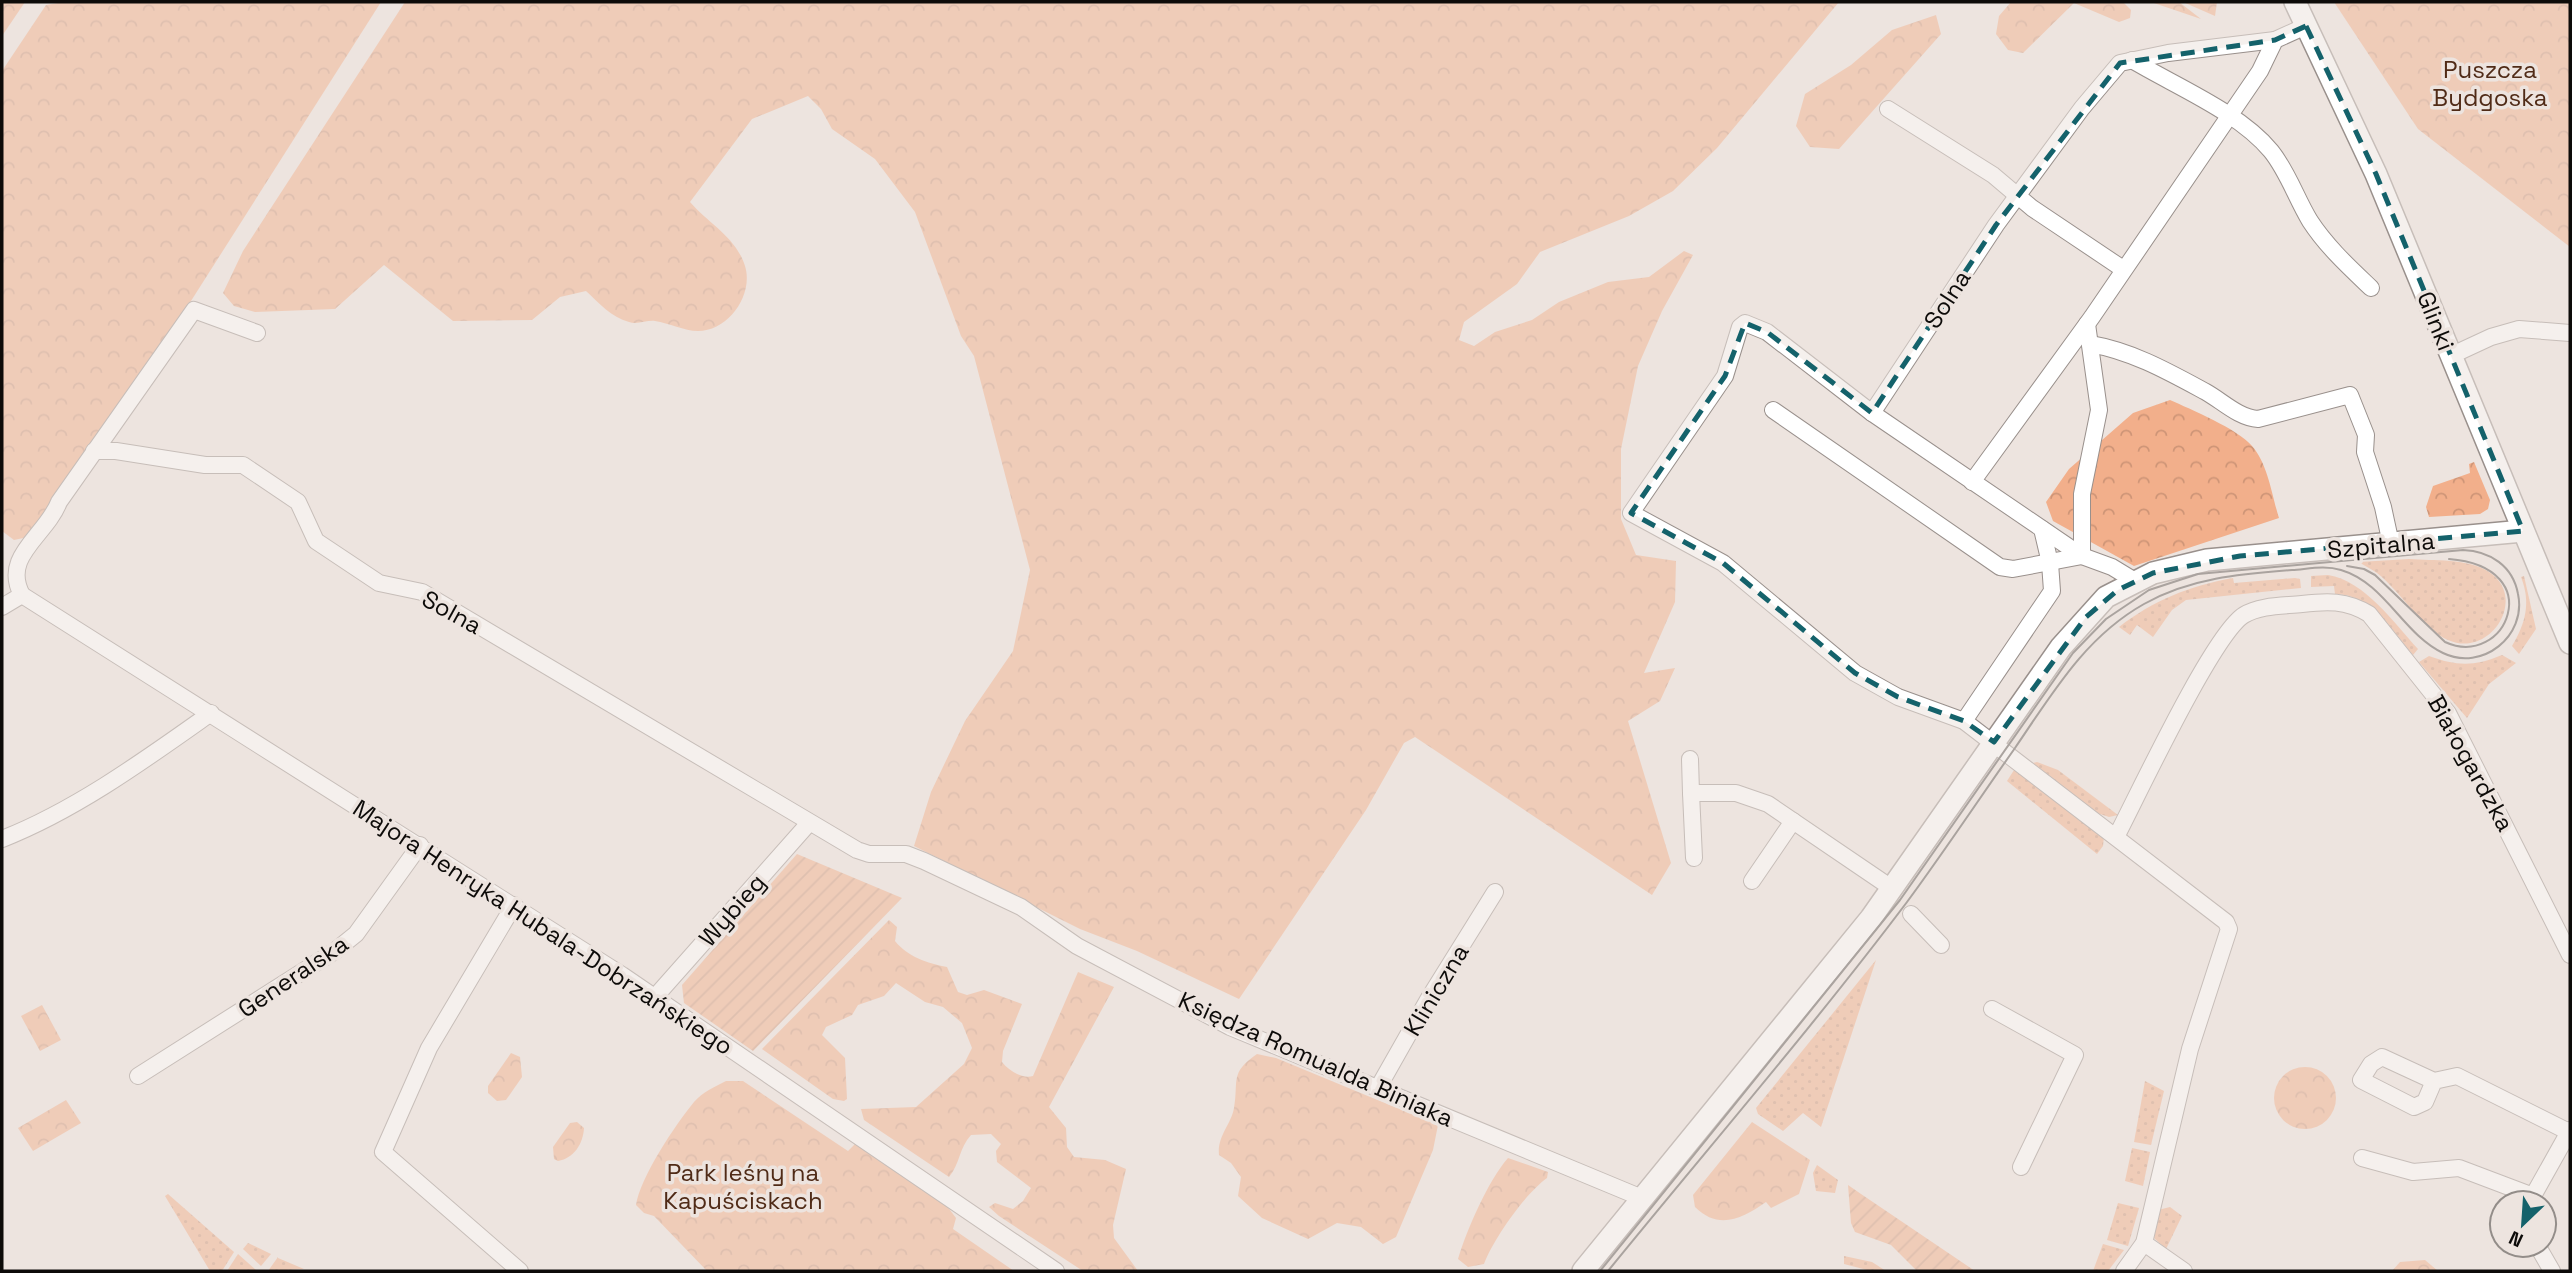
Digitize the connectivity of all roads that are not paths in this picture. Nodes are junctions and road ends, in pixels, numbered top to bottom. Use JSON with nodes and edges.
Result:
{"nodes":[{"id":1,"x":2295,"y":2,"type":"edge"},
{"id":2,"x":2306,"y":26,"type":"junction"},
{"id":3,"x":2275,"y":40,"type":"junction"},
{"id":4,"x":2132,"y":61,"type":"junction"},
{"id":5,"x":1888,"y":109,"type":"dead end"},
{"id":6,"x":2229,"y":116,"type":"junction"},
{"id":7,"x":2018,"y":195,"type":"junction"},
{"id":8,"x":2123,"y":269,"type":"junction"},
{"id":9,"x":2371,"y":288,"type":"dead end"},
{"id":10,"x":2087,"y":324,"type":"junction"},
{"id":11,"x":257,"y":333,"type":"dead end"},
{"id":12,"x":2570,"y":333,"type":"edge"},
{"id":13,"x":2090,"y":344,"type":"junction"},
{"id":14,"x":2450,"y":356,"type":"junction"},
{"id":15,"x":1773,"y":410,"type":"dead end"},
{"id":16,"x":1872,"y":413,"type":"junction"},
{"id":17,"x":94,"y":451,"type":"junction"},
{"id":18,"x":1972,"y":482,"type":"junction"},
{"id":19,"x":2042,"y":529,"type":"junction"},
{"id":20,"x":2523,"y":531,"type":"junction"},
{"id":21,"x":2391,"y":544,"type":"junction"},
{"id":22,"x":2082,"y":556,"type":"junction"},
{"id":23,"x":2050,"y":563,"type":"junction"},
{"id":24,"x":2135,"y":580,"type":"junction"},
{"id":25,"x":22,"y":595,"type":"junction"},
{"id":26,"x":2,"y":607,"type":"edge"},
{"id":27,"x":2570,"y":643,"type":"edge"},
{"id":28,"x":211,"y":713,"type":"junction"},
{"id":29,"x":1964,"y":721,"type":"junction"},
{"id":30,"x":1994,"y":742,"type":"junction"},
{"id":31,"x":1690,"y":759,"type":"dead end"},
{"id":32,"x":1691,"y":793,"type":"junction"},
{"id":33,"x":1793,"y":821,"type":"junction"},
{"id":34,"x":809,"y":823,"type":"junction"},
{"id":35,"x":2116,"y":837,"type":"junction"},
{"id":36,"x":2,"y":839,"type":"edge"},
{"id":37,"x":420,"y":845,"type":"junction"},
{"id":38,"x":1693,"y":858,"type":"dead end"},
{"id":39,"x":1752,"y":881,"type":"dead end"},
{"id":40,"x":1893,"y":888,"type":"junction"},
{"id":41,"x":1495,"y":892,"type":"dead end"},
{"id":42,"x":514,"y":905,"type":"junction"},
{"id":43,"x":1911,"y":914,"type":"dead end"},
{"id":44,"x":2564,"y":930,"type":"edge"},
{"id":45,"x":1941,"y":945,"type":"dead end"},
{"id":46,"x":2570,"y":955,"type":"edge"},
{"id":47,"x":655,"y":997,"type":"junction"},
{"id":48,"x":1992,"y":1009,"type":"dead end"},
{"id":49,"x":138,"y":1076,"type":"dead end"},
{"id":50,"x":2434,"y":1081,"type":"dead end"},
{"id":51,"x":1378,"y":1088,"type":"junction"},
{"id":52,"x":2569,"y":1131,"type":"edge"},
{"id":53,"x":2362,"y":1158,"type":"dead end"},
{"id":54,"x":2021,"y":1167,"type":"dead end"},
{"id":55,"x":2510,"y":1189,"type":"edge"},
{"id":56,"x":2539,"y":1189,"type":"edge"},
{"id":57,"x":1642,"y":1198,"type":"junction"},
{"id":58,"x":2144,"y":1243,"type":"junction"},
{"id":59,"x":520,"y":1271,"type":"edge"},
{"id":60,"x":1056,"y":1271,"type":"edge"},
{"id":61,"x":1583,"y":1271,"type":"edge"},
{"id":62,"x":2124,"y":1271,"type":"edge"},
{"id":63,"x":2184,"y":1271,"type":"edge"}],
"edges":[{"from":1,"to":2,"type":"street","name":"Glinki"},
{"from":2,"to":3,"type":"street","name":"Solna"},
{"from":2,"to":14,"type":"street","name":"Glinki"},
{"from":3,"to":4,"type":"street","name":"Solna"},
{"from":3,"to":6,"type":"street"},
{"from":4,"to":6,"type":"street"},
{"from":4,"to":7,"type":"street","name":"Solna"},
{"from":5,"to":7,"type":"street"},
{"from":6,"to":8,"type":"street"},
{"from":6,"to":9,"type":"street"},
{"from":7,"to":8,"type":"street"},
{"from":7,"to":16,"type":"street","name":"Solna"},
{"from":8,"to":10,"type":"street"},
{"from":10,"to":13,"type":"street"},
{"from":10,"to":18,"type":"street"},
{"from":11,"to":17,"type":"street"},
{"from":12,"to":14,"type":"street"},
{"from":13,"to":21,"type":"street"},
{"from":13,"to":22,"type":"street"},
{"from":14,"to":20,"type":"street","name":"Glinki"},
{"from":15,"to":23,"type":"street"},
{"from":16,"to":18,"type":"street"},
{"from":16,"to":29,"type":"street"},
{"from":17,"to":25,"type":"street"},
{"from":17,"to":34,"type":"street","name":"Solna"},
{"from":18,"to":19,"type":"street"},
{"from":19,"to":22,"type":"street"},
{"from":19,"to":23,"type":"street"},
{"from":20,"to":21,"type":"street","name":"Szpitalna"},
{"from":20,"to":27,"type":"street","name":"Glinki"},
{"from":21,"to":24,"type":"street","name":"Szpitalna"},
{"from":22,"to":23,"type":"street"},
{"from":22,"to":24,"type":"street"},
{"from":23,"to":29,"type":"street"},
{"from":24,"to":30,"type":"street","name":"Szpitalna"},
{"from":25,"to":26,"type":"street"},
{"from":25,"to":28,"type":"street","name":"Majora Henryka Hubala-Dobrzańskiego"},
{"from":28,"to":36,"type":"street"},
{"from":28,"to":37,"type":"street","name":"Majora Henryka Hubala-Dobrzańskiego"},
{"from":29,"to":30,"type":"street"},
{"from":30,"to":35,"type":"street"},
{"from":30,"to":40,"type":"street","name":"Szpitalna"},
{"from":31,"to":32,"type":"street"},
{"from":32,"to":33,"type":"street"},
{"from":32,"to":38,"type":"street"},
{"from":33,"to":39,"type":"street"},
{"from":33,"to":40,"type":"street"},
{"from":34,"to":47,"type":"street","name":"Wybieg"},
{"from":34,"to":51,"type":"street","name":"Księdza Romualda Biniaka"},
{"from":35,"to":44,"type":"street","name":"Białogardzka"},
{"from":35,"to":58,"type":"street"},
{"from":37,"to":42,"type":"street","name":"Majora Henryka Hubala-Dobrzańskiego"},
{"from":37,"to":49,"type":"street","name":"Generalska"},
{"from":40,"to":57,"type":"street","name":"Szpitalna"},
{"from":41,"to":51,"type":"street","name":"Kliniczna"},
{"from":42,"to":47,"type":"street","name":"Majora Henryka Hubala-Dobrzańskiego"},
{"from":42,"to":59,"type":"street"},
{"from":43,"to":45,"type":"street"},
{"from":44,"to":46,"type":"street","name":"Białogardzka"},
{"from":47,"to":60,"type":"street","name":"Majora Henryka Hubala-Dobrzańskiego"},
{"from":48,"to":54,"type":"street"},
{"from":50,"to":52,"type":"street"},
{"from":51,"to":57,"type":"street","name":"Księdza Romualda Biniaka"},
{"from":52,"to":56,"type":"street"},
{"from":53,"to":55,"type":"street"},
{"from":57,"to":61,"type":"street"},
{"from":58,"to":62,"type":"street"},
{"from":58,"to":63,"type":"street"}]}
